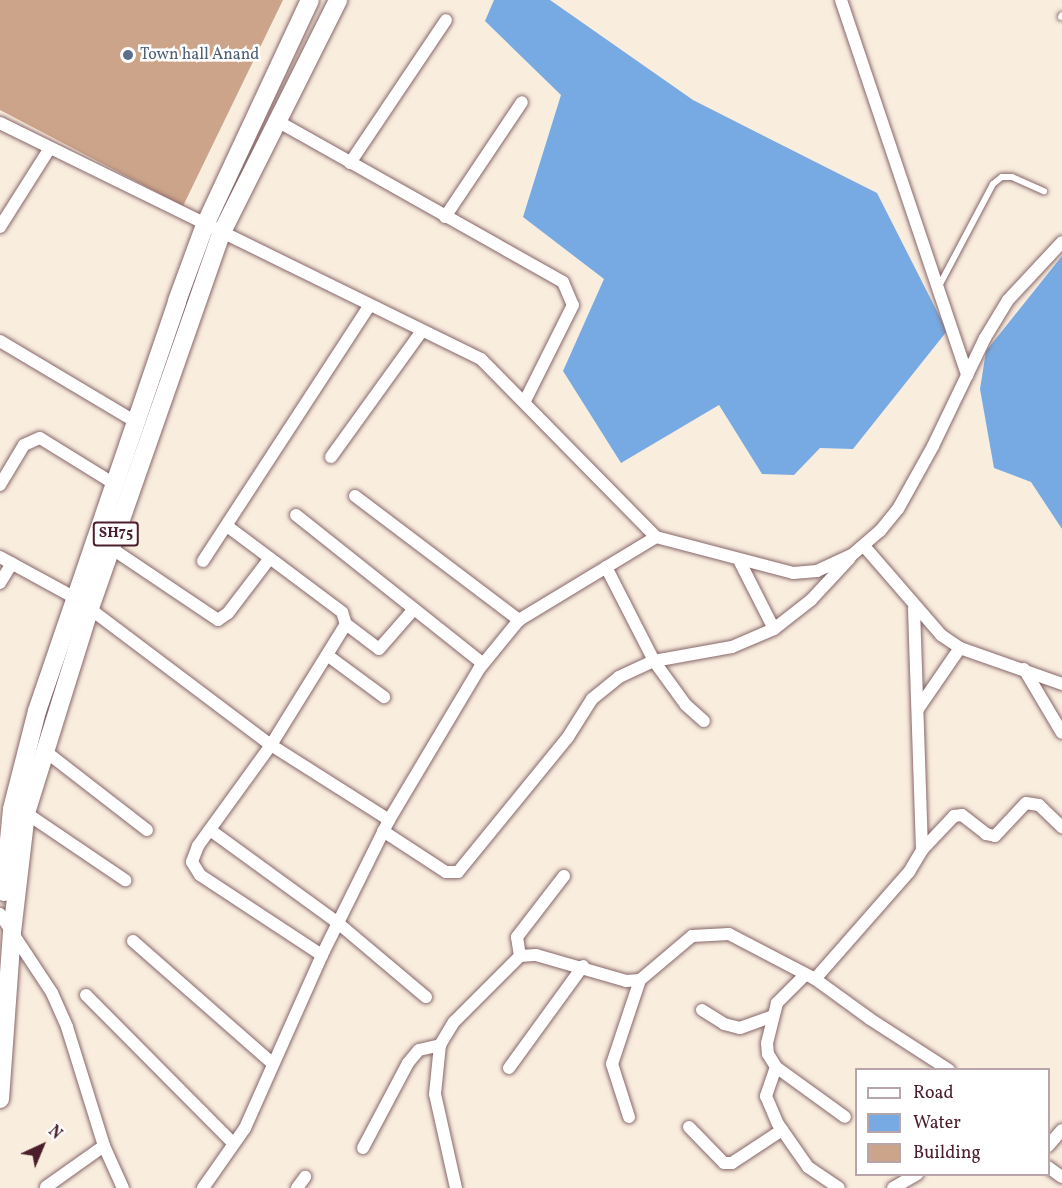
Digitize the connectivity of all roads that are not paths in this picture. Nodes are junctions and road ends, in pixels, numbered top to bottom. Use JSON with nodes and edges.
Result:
{"nodes":[{"id":1,"x":310,"y":0,"type":"edge"},
{"id":2,"x":338,"y":0,"type":"edge"},
{"id":3,"x":841,"y":0,"type":"edge"},
{"id":4,"x":446,"y":20,"type":"dead end"},
{"id":5,"x":522,"y":102,"type":"dead end"},
{"id":6,"x":279,"y":122,"type":"junction"},
{"id":7,"x":1,"y":126,"type":"edge"},
{"id":8,"x":50,"y":148,"type":"junction"},
{"id":9,"x":350,"y":162,"type":"junction"},
{"id":10,"x":1044,"y":191,"type":"dead end"},
{"id":11,"x":446,"y":217,"type":"junction"},
{"id":12,"x":0,"y":227,"type":"edge"},
{"id":13,"x":213,"y":230,"type":"junction"},
{"id":14,"x":1062,"y":242,"type":"edge"},
{"id":15,"x":937,"y":289,"type":"junction"},
{"id":16,"x":369,"y":306,"type":"junction"},
{"id":17,"x":421,"y":332,"type":"junction"},
{"id":18,"x":0,"y":341,"type":"edge"},
{"id":19,"x":967,"y":375,"type":"junction"},
{"id":20,"x":525,"y":400,"type":"junction"},
{"id":21,"x":136,"y":422,"type":"junction"},
{"id":22,"x":331,"y":457,"type":"dead end"},
{"id":23,"x":0,"y":485,"type":"edge"},
{"id":24,"x":116,"y":485,"type":"junction"},
{"id":25,"x":355,"y":496,"type":"dead end"},
{"id":26,"x":296,"y":515,"type":"dead end"},
{"id":27,"x":227,"y":526,"type":"junction"},
{"id":28,"x":656,"y":537,"type":"junction"},
{"id":29,"x":864,"y":546,"type":"junction"},
{"id":30,"x":111,"y":548,"type":"junction"},
{"id":31,"x":852,"y":555,"type":"junction"},
{"id":32,"x":0,"y":557,"type":"edge"},
{"id":33,"x":270,"y":558,"type":"junction"},
{"id":34,"x":203,"y":561,"type":"dead end"},
{"id":35,"x":740,"y":562,"type":"junction"},
{"id":36,"x":12,"y":563,"type":"junction"},
{"id":37,"x":606,"y":567,"type":"junction"},
{"id":38,"x":0,"y":583,"type":"edge"},
{"id":39,"x":83,"y":603,"type":"junction"},
{"id":40,"x":914,"y":608,"type":"junction"},
{"id":41,"x":414,"y":609,"type":"junction"},
{"id":42,"x":519,"y":620,"type":"junction"},
{"id":43,"x":345,"y":624,"type":"junction"},
{"id":44,"x":774,"y":629,"type":"junction"},
{"id":45,"x":960,"y":648,"type":"junction"},
{"id":46,"x":327,"y":656,"type":"junction"},
{"id":47,"x":654,"y":661,"type":"junction"},
{"id":48,"x":483,"y":664,"type":"junction"},
{"id":49,"x":1024,"y":669,"type":"junction"},
{"id":50,"x":1062,"y":684,"type":"edge"},
{"id":51,"x":384,"y":697,"type":"dead end"},
{"id":52,"x":918,"y":710,"type":"junction"},
{"id":53,"x":704,"y":721,"type":"dead end"},
{"id":54,"x":1062,"y":733,"type":"edge"},
{"id":55,"x":271,"y":745,"type":"junction"},
{"id":56,"x":45,"y":751,"type":"junction"},
{"id":57,"x":26,"y":813,"type":"junction"},
{"id":58,"x":386,"y":825,"type":"junction"},
{"id":59,"x":1062,"y":827,"type":"edge"},
{"id":60,"x":147,"y":830,"type":"dead end"},
{"id":61,"x":210,"y":830,"type":"junction"},
{"id":62,"x":922,"y":850,"type":"junction"},
{"id":63,"x":564,"y":876,"type":"dead end"},
{"id":64,"x":125,"y":880,"type":"dead end"},
{"id":65,"x":338,"y":923,"type":"junction"},
{"id":66,"x":3,"y":924,"type":"edge"},
{"id":67,"x":133,"y":941,"type":"dead end"},
{"id":68,"x":321,"y":955,"type":"junction"},
{"id":69,"x":520,"y":956,"type":"junction"},
{"id":70,"x":583,"y":966,"type":"junction"},
{"id":71,"x":810,"y":977,"type":"junction"},
{"id":72,"x":640,"y":980,"type":"junction"},
{"id":73,"x":86,"y":995,"type":"dead end"},
{"id":74,"x":426,"y":997,"type":"dead end"},
{"id":75,"x":702,"y":1010,"type":"dead end"},
{"id":76,"x":773,"y":1016,"type":"junction"},
{"id":77,"x":440,"y":1045,"type":"junction"},
{"id":78,"x":272,"y":1063,"type":"junction"},
{"id":79,"x":776,"y":1067,"type":"junction"},
{"id":80,"x":509,"y":1068,"type":"dead end"},
{"id":81,"x":946,"y":1068,"type":"edge"},
{"id":82,"x":0,"y":1099,"type":"edge"},
{"id":83,"x":629,"y":1117,"type":"dead end"},
{"id":84,"x":845,"y":1118,"type":"dead end"},
{"id":85,"x":688,"y":1127,"type":"dead end"},
{"id":86,"x":782,"y":1130,"type":"junction"},
{"id":87,"x":1062,"y":1130,"type":"edge"},
{"id":88,"x":232,"y":1142,"type":"junction"},
{"id":89,"x":1050,"y":1144,"type":"edge"},
{"id":90,"x":104,"y":1146,"type":"junction"},
{"id":91,"x":363,"y":1148,"type":"dead end"},
{"id":92,"x":1050,"y":1169,"type":"edge"},
{"id":93,"x":914,"y":1176,"type":"edge"},
{"id":94,"x":306,"y":1177,"type":"dead end"},
{"id":95,"x":1062,"y":1178,"type":"edge"},
{"id":96,"x":46,"y":1187,"type":"edge"},
{"id":97,"x":121,"y":1187,"type":"edge"},
{"id":98,"x":203,"y":1188,"type":"edge"},
{"id":99,"x":297,"y":1188,"type":"edge"},
{"id":100,"x":456,"y":1188,"type":"edge"},
{"id":101,"x":839,"y":1188,"type":"edge"},
{"id":102,"x":893,"y":1188,"type":"edge"}],
"edges":[{"from":1,"to":13,"type":"main road","number":"SH75"},
{"from":2,"to":6,"type":"main road","number":"SH75"},
{"from":3,"to":15,"type":"street"},
{"from":4,"to":9,"type":"street"},
{"from":5,"to":11,"type":"street"},
{"from":6,"to":9,"type":"street"},
{"from":6,"to":13,"type":"main road","number":"SH75"},
{"from":7,"to":8,"type":"street"},
{"from":8,"to":12,"type":"street"},
{"from":8,"to":13,"type":"street"},
{"from":9,"to":11,"type":"street"},
{"from":10,"to":15,"type":"lane"},
{"from":11,"to":20,"type":"street"},
{"from":13,"to":16,"type":"street"},
{"from":13,"to":21,"type":"main road","number":"SH75"},
{"from":13,"to":30,"type":"main road","number":"SH75"},
{"from":14,"to":19,"type":"street"},
{"from":15,"to":19,"type":"street"},
{"from":16,"to":17,"type":"street"},
{"from":16,"to":27,"type":"street"},
{"from":17,"to":20,"type":"street"},
{"from":17,"to":22,"type":"street"},
{"from":18,"to":21,"type":"street"},
{"from":19,"to":29,"type":"street"},
{"from":20,"to":28,"type":"street"},
{"from":21,"to":24,"type":"main road","number":"SH75"},
{"from":23,"to":24,"type":"street"},
{"from":24,"to":39,"type":"main road","number":"SH75"},
{"from":25,"to":42,"type":"street"},
{"from":26,"to":41,"type":"street"},
{"from":27,"to":33,"type":"street"},
{"from":27,"to":34,"type":"street"},
{"from":28,"to":35,"type":"street"},
{"from":28,"to":37,"type":"street"},
{"from":29,"to":31,"type":"street"},
{"from":29,"to":40,"type":"street"},
{"from":30,"to":33,"type":"street"},
{"from":30,"to":39,"type":"main road","number":"SH75"},
{"from":31,"to":35,"type":"street"},
{"from":31,"to":44,"type":"street"},
{"from":32,"to":36,"type":"street"},
{"from":33,"to":43,"type":"street"},
{"from":35,"to":44,"type":"street"},
{"from":36,"to":38,"type":"street"},
{"from":36,"to":39,"type":"street"},
{"from":37,"to":42,"type":"street"},
{"from":37,"to":47,"type":"street"},
{"from":39,"to":55,"type":"street"},
{"from":39,"to":56,"type":"main road","number":"SH75"},
{"from":39,"to":66,"type":"main road","number":"SH75"},
{"from":40,"to":45,"type":"street"},
{"from":40,"to":52,"type":"street"},
{"from":41,"to":43,"type":"street"},
{"from":41,"to":48,"type":"street"},
{"from":42,"to":48,"type":"street"},
{"from":43,"to":46,"type":"street"},
{"from":44,"to":47,"type":"street"},
{"from":45,"to":49,"type":"street"},
{"from":45,"to":52,"type":"street"},
{"from":46,"to":51,"type":"street"},
{"from":46,"to":55,"type":"street"},
{"from":47,"to":53,"type":"street"},
{"from":47,"to":58,"type":"street"},
{"from":48,"to":58,"type":"street"},
{"from":49,"to":50,"type":"street"},
{"from":49,"to":54,"type":"street"},
{"from":52,"to":62,"type":"street"},
{"from":55,"to":58,"type":"street"},
{"from":55,"to":61,"type":"street"},
{"from":56,"to":57,"type":"main road","number":"SH75"},
{"from":56,"to":60,"type":"street"},
{"from":57,"to":64,"type":"street"},
{"from":57,"to":66,"type":"main road","number":"SH75"},
{"from":58,"to":65,"type":"street"},
{"from":59,"to":62,"type":"street"},
{"from":61,"to":65,"type":"street"},
{"from":61,"to":68,"type":"street"},
{"from":62,"to":71,"type":"street"},
{"from":63,"to":69,"type":"street"},
{"from":65,"to":68,"type":"street"},
{"from":65,"to":74,"type":"street"},
{"from":66,"to":82,"type":"main road","number":"SH75"},
{"from":66,"to":90,"type":"street"},
{"from":67,"to":78,"type":"street"},
{"from":68,"to":78,"type":"street"},
{"from":69,"to":70,"type":"street"},
{"from":69,"to":77,"type":"street"},
{"from":70,"to":72,"type":"street"},
{"from":70,"to":80,"type":"street"},
{"from":71,"to":72,"type":"street"},
{"from":71,"to":76,"type":"street"},
{"from":71,"to":81,"type":"street"},
{"from":72,"to":83,"type":"street"},
{"from":73,"to":88,"type":"street"},
{"from":75,"to":76,"type":"street"},
{"from":76,"to":79,"type":"street"},
{"from":77,"to":91,"type":"street"},
{"from":77,"to":100,"type":"street"},
{"from":78,"to":88,"type":"street"},
{"from":79,"to":84,"type":"street"},
{"from":79,"to":86,"type":"street"},
{"from":85,"to":86,"type":"street"},
{"from":86,"to":101,"type":"street"},
{"from":87,"to":89,"type":"street"},
{"from":88,"to":98,"type":"street"},
{"from":90,"to":96,"type":"street"},
{"from":90,"to":97,"type":"street"},
{"from":92,"to":95,"type":"street"},
{"from":93,"to":102,"type":"street"},
{"from":94,"to":99,"type":"street"}]}
